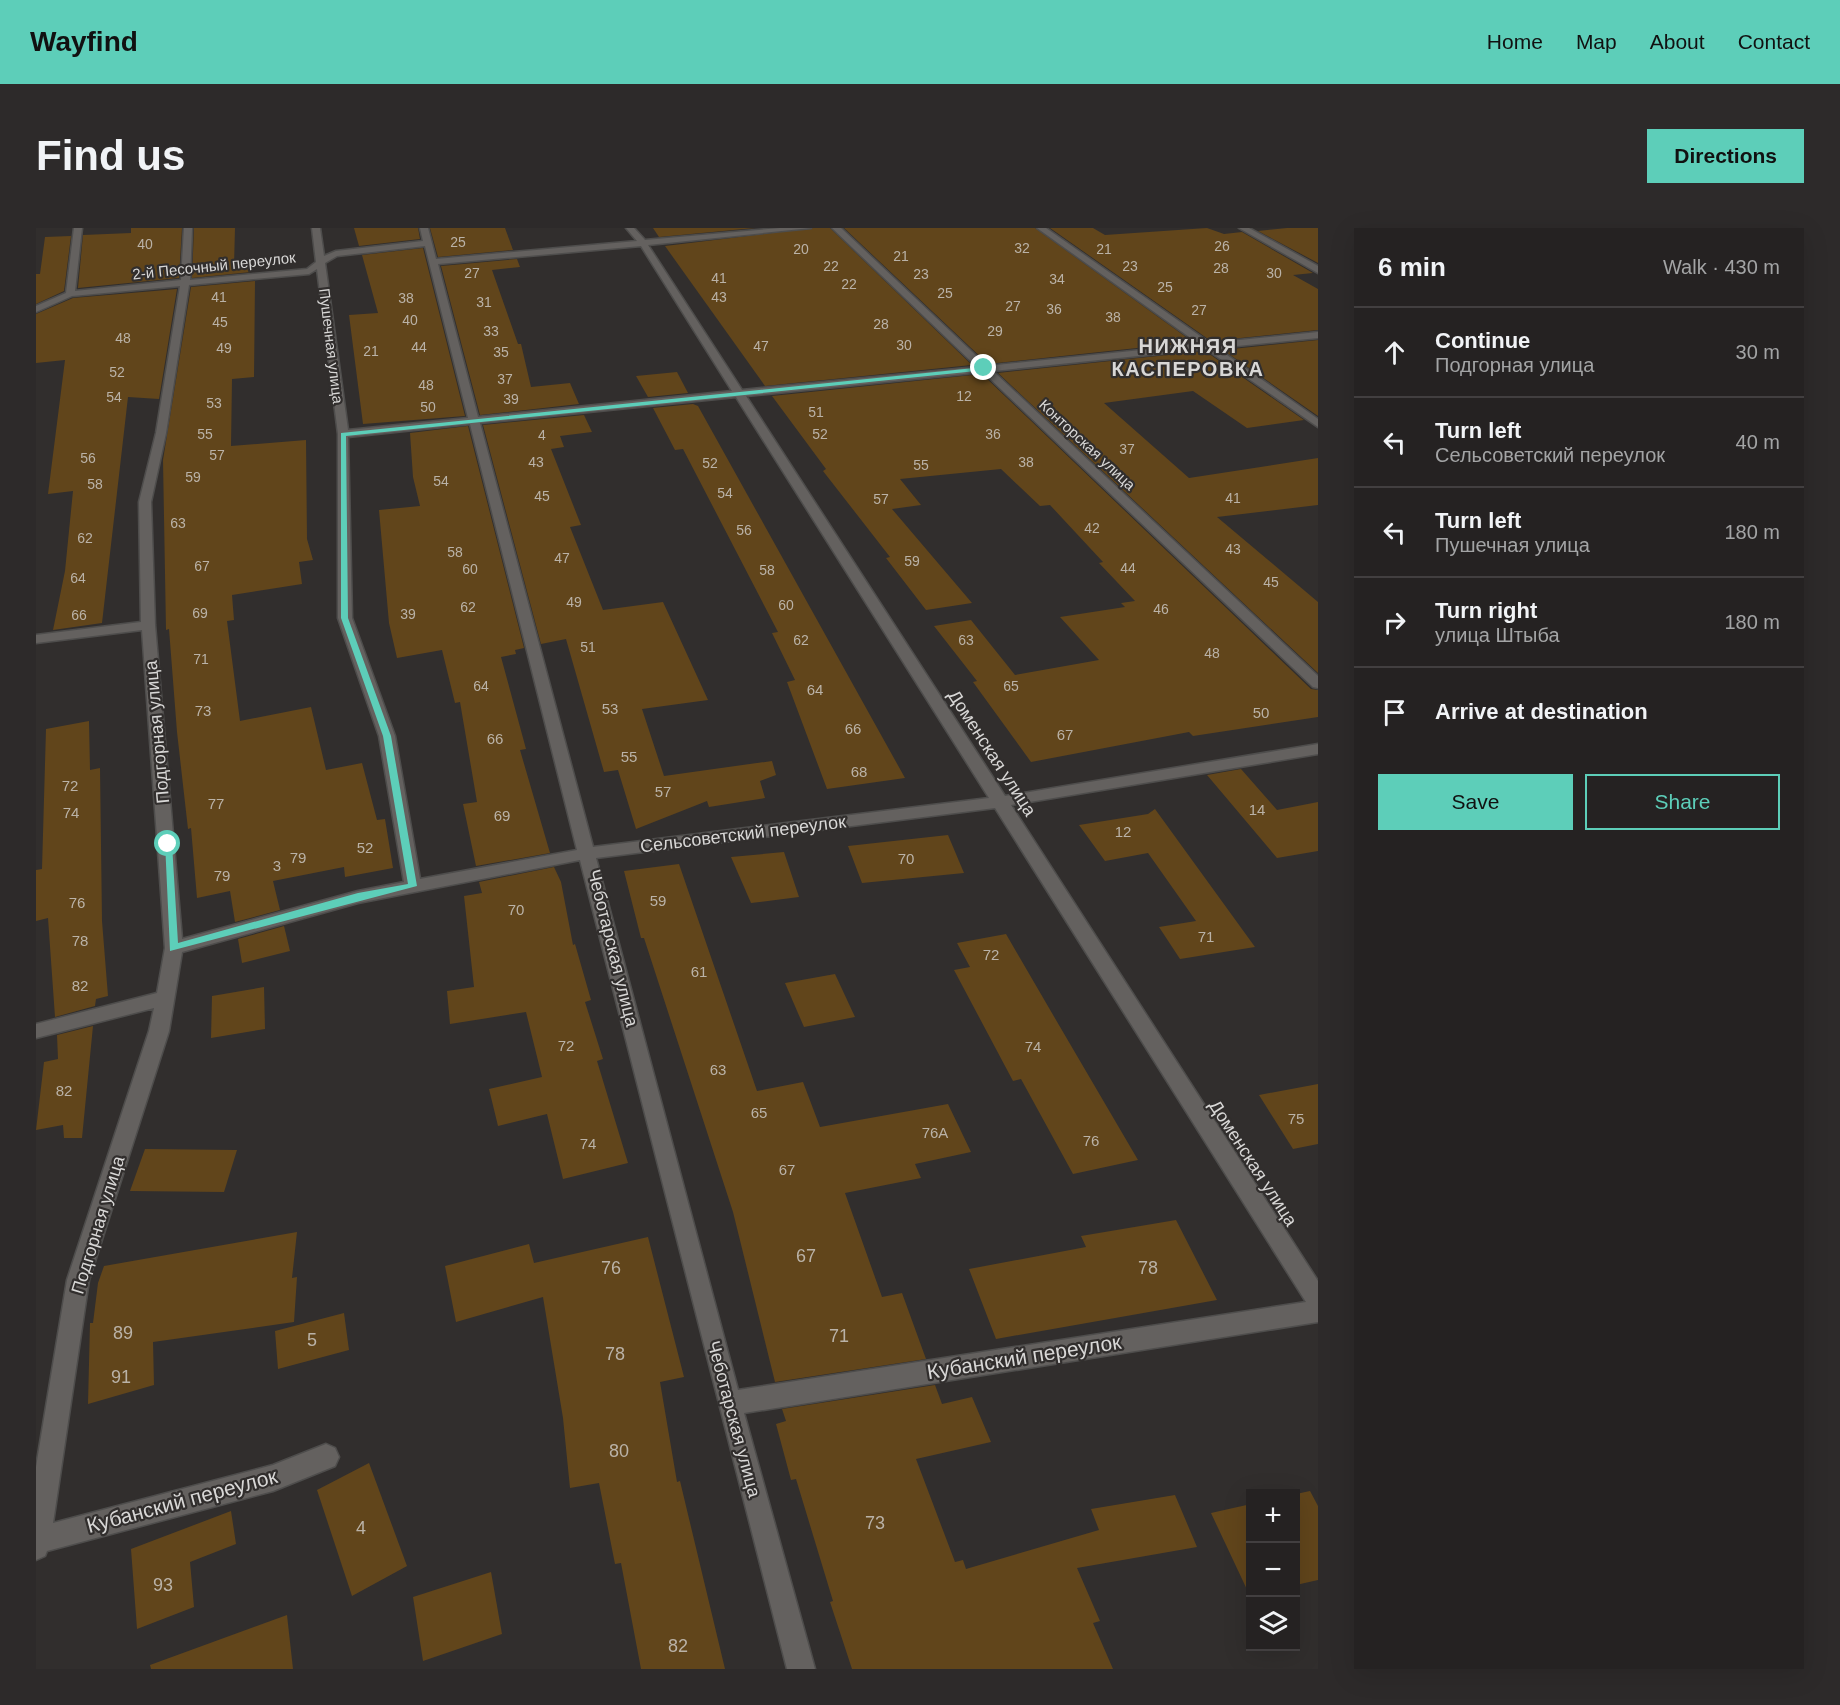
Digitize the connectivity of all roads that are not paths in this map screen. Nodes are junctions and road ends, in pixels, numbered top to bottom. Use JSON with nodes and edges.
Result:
{"nodes":[{"id":1,"x":78,"y":228,"type":"edge"},
{"id":2,"x":188,"y":228,"type":"edge"},
{"id":3,"x":316,"y":228,"type":"edge"},
{"id":4,"x":630,"y":228,"type":"edge"},
{"id":5,"x":807,"y":228,"type":"edge"},
{"id":6,"x":836,"y":228,"type":"edge"},
{"id":7,"x":1041,"y":228,"type":"edge"},
{"id":8,"x":1243,"y":228,"type":"edge"},
{"id":9,"x":426,"y":235,"type":"edge"},
{"id":10,"x":643,"y":243,"type":"junction"},
{"id":11,"x":432,"y":262,"type":"junction"},
{"id":12,"x":321,"y":264,"type":"junction"},
{"id":13,"x":1318,"y":270,"type":"edge"},
{"id":14,"x":185,"y":284,"type":"junction"},
{"id":15,"x":70,"y":294,"type":"junction"},
{"id":16,"x":36,"y":309,"type":"edge"},
{"id":17,"x":1318,"y":335,"type":"edge"},
{"id":18,"x":1208,"y":346,"type":"junction"},
{"id":19,"x":984,"y":368,"type":"junction"},
{"id":20,"x":739,"y":393,"type":"junction"},
{"id":21,"x":473,"y":419,"type":"junction"},
{"id":22,"x":1318,"y":424,"type":"edge"},
{"id":23,"x":343,"y":434,"type":"junction"},
{"id":24,"x":148,"y":625,"type":"junction"},
{"id":25,"x":36,"y":639,"type":"edge"},
{"id":26,"x":1318,"y":684,"type":"edge"},
{"id":27,"x":1318,"y":749,"type":"edge"},
{"id":28,"x":1000,"y":802,"type":"junction"},
{"id":29,"x":589,"y":853,"type":"junction"},
{"id":30,"x":413,"y":886,"type":"junction"},
{"id":31,"x":174,"y":948,"type":"junction"},
{"id":32,"x":165,"y":998,"type":"junction"},
{"id":33,"x":36,"y":1031,"type":"edge"},
{"id":34,"x":1318,"y":1301,"type":"edge"},
{"id":35,"x":1318,"y":1311,"type":"edge"},
{"id":36,"x":729,"y":1403,"type":"junction"},
{"id":37,"x":326,"y":1457,"type":"dead end"},
{"id":38,"x":36,"y":1543,"type":"edge"},
{"id":39,"x":801,"y":1669,"type":"edge"}],
"edges":[{"from":1,"to":15,"type":"street"},
{"from":2,"to":14,"type":"street","name":"Подгорная улица"},
{"from":3,"to":12,"type":"street","name":"Пушечная улица"},
{"from":4,"to":10,"type":"street","name":"Доменская улица"},
{"from":5,"to":10,"type":"street"},
{"from":6,"to":19,"type":"street","name":"Конторская улица"},
{"from":7,"to":18,"type":"street"},
{"from":8,"to":13,"type":"street"},
{"from":9,"to":11,"type":"street","name":"Чеботарская улица"},
{"from":9,"to":12,"type":"street","name":"2-й Песочный переулок"},
{"from":10,"to":11,"type":"street"},
{"from":10,"to":20,"type":"street","name":"Доменская улица"},
{"from":11,"to":21,"type":"street","name":"Чеботарская улица"},
{"from":12,"to":14,"type":"street","name":"2-й Песочный переулок"},
{"from":12,"to":23,"type":"street","name":"Пушечная улица"},
{"from":14,"to":15,"type":"street","name":"2-й Песочный переулок"},
{"from":14,"to":24,"type":"street","name":"Подгорная улица"},
{"from":15,"to":16,"type":"street","name":"2-й Песочный переулок"},
{"from":17,"to":18,"type":"street"},
{"from":18,"to":19,"type":"street"},
{"from":18,"to":22,"type":"street"},
{"from":19,"to":20,"type":"street"},
{"from":19,"to":26,"type":"street","name":"Конторская улица"},
{"from":20,"to":21,"type":"street"},
{"from":20,"to":28,"type":"street","name":"Доменская улица"},
{"from":21,"to":23,"type":"street"},
{"from":21,"to":29,"type":"street","name":"Чеботарская улица"},
{"from":23,"to":30,"type":"street","name":"Пушечная улица"},
{"from":24,"to":25,"type":"street"},
{"from":24,"to":31,"type":"street","name":"Подгорная улица"},
{"from":27,"to":28,"type":"street","name":"Сельсоветский переулок"},
{"from":28,"to":29,"type":"street","name":"Сельсоветский переулок"},
{"from":28,"to":34,"type":"street","name":"Доменская улица"},
{"from":29,"to":30,"type":"street","name":"Сельсоветский переулок"},
{"from":29,"to":36,"type":"street","name":"Чеботарская улица"},
{"from":30,"to":31,"type":"street","name":"Сельсоветский переулок"},
{"from":31,"to":32,"type":"street","name":"Подгорная улица"},
{"from":32,"to":33,"type":"street"},
{"from":32,"to":38,"type":"street","name":"Подгорная улица"},
{"from":35,"to":36,"type":"street","name":"Кубанский переулок"},
{"from":36,"to":39,"type":"street","name":"Чеботарская улица"},
{"from":37,"to":38,"type":"street","name":"Кубанский переулок"}]}
